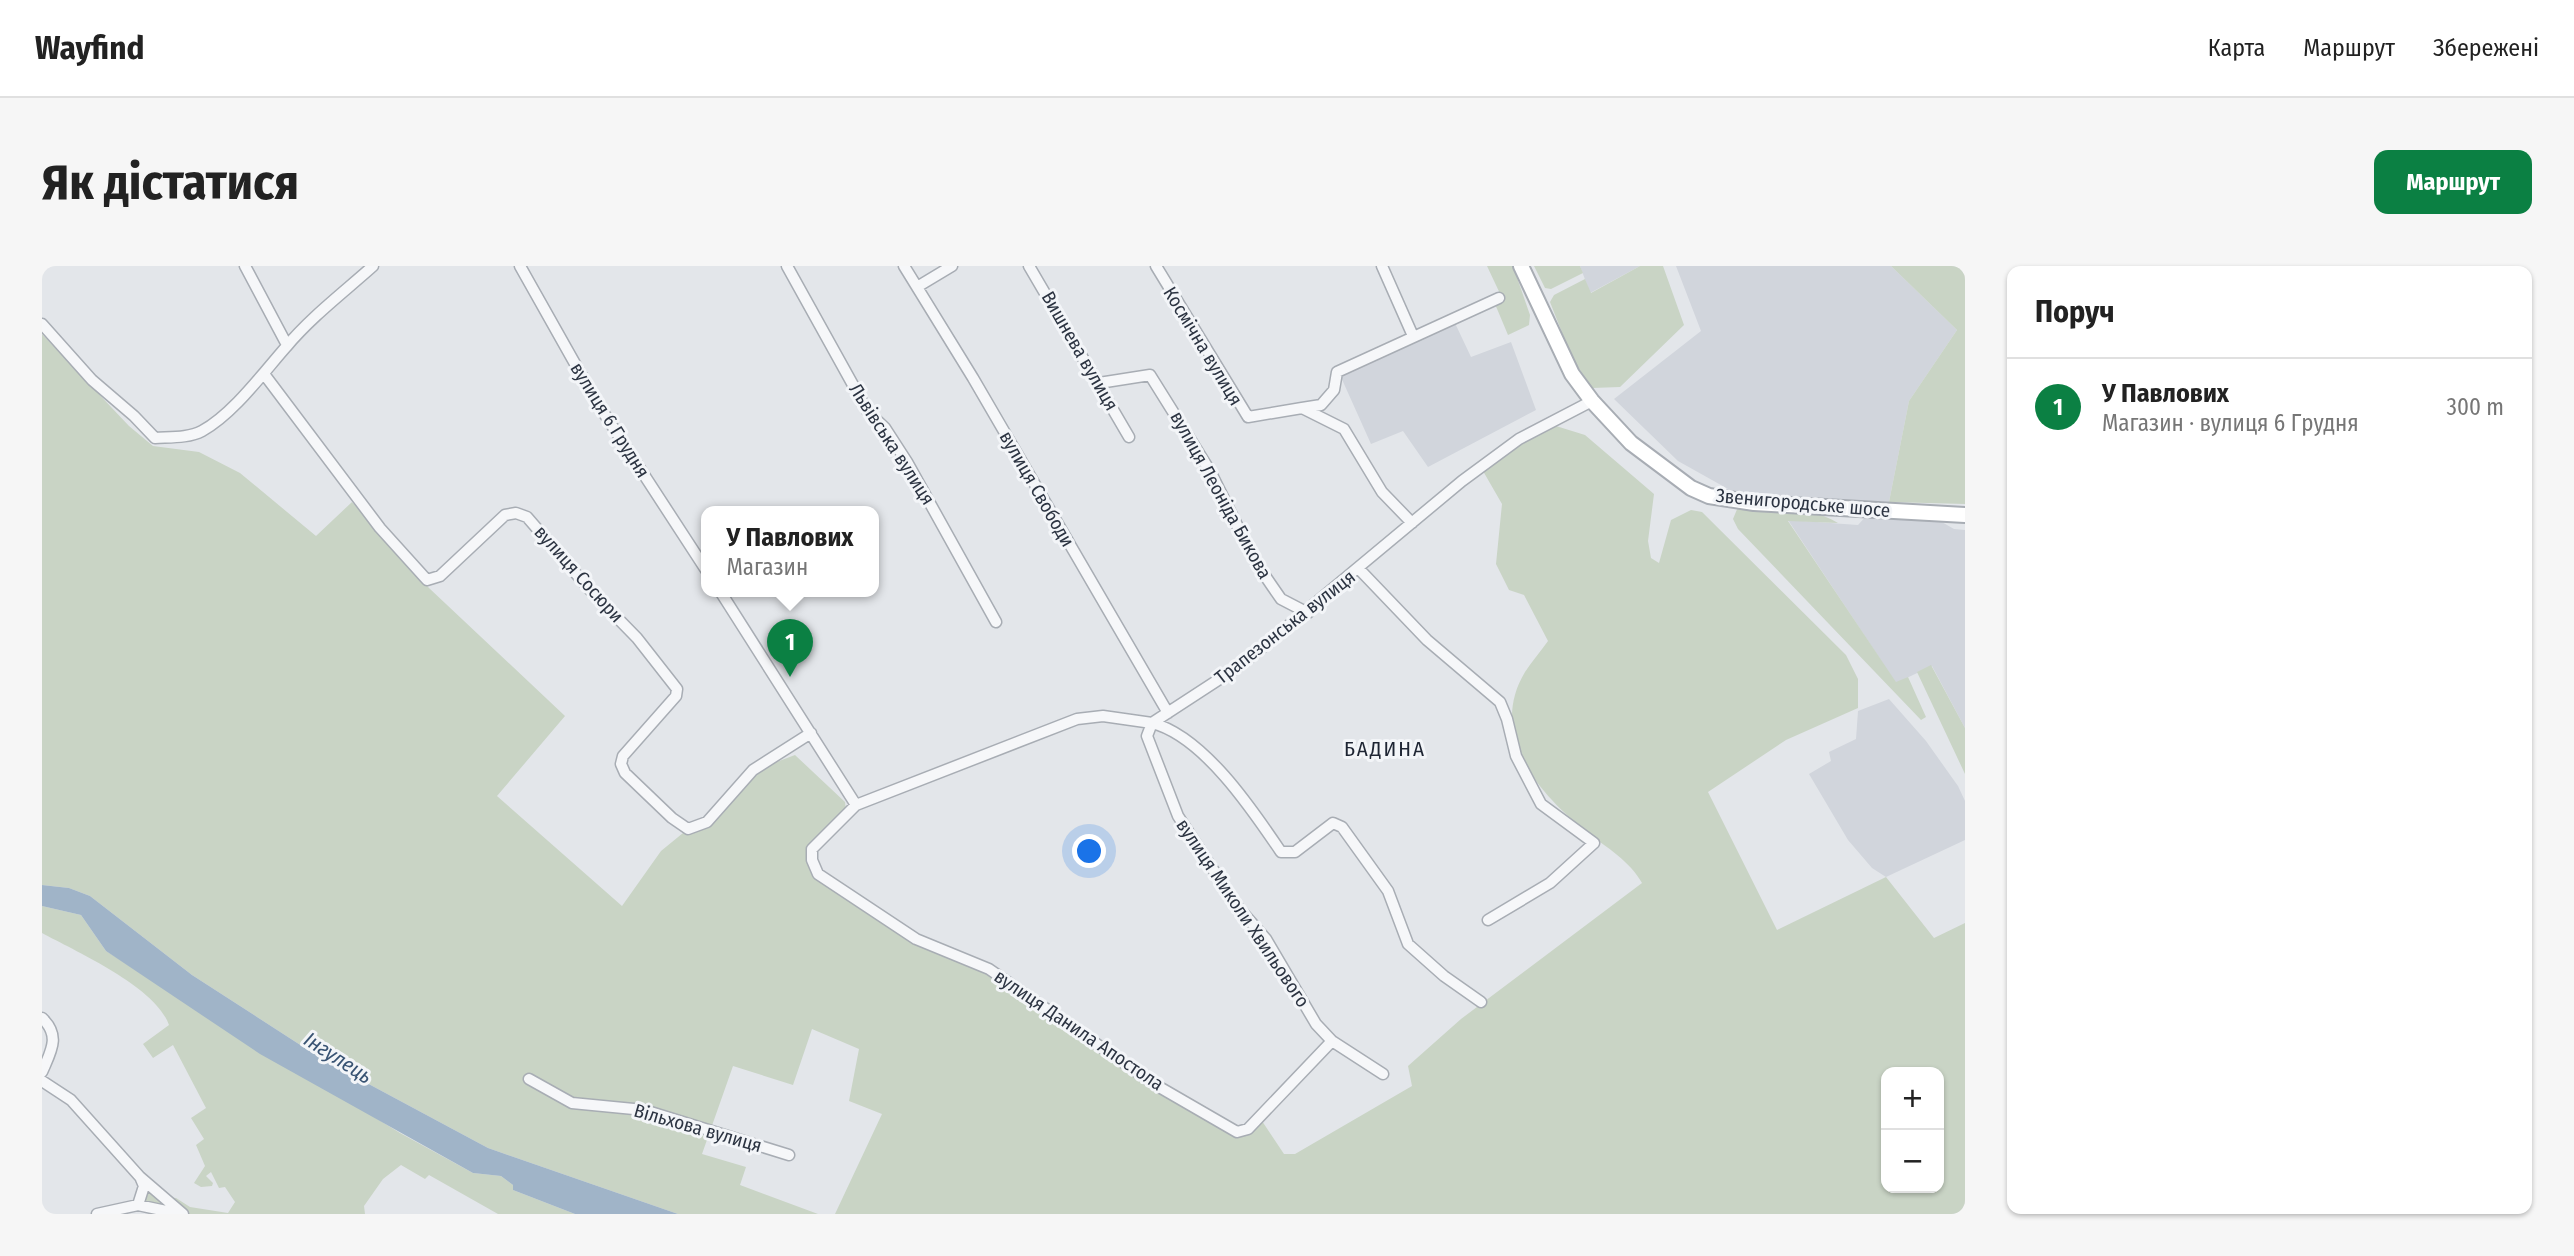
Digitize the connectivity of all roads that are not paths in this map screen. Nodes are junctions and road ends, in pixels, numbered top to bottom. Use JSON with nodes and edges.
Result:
{"nodes":[{"id":1,"x":245,"y":266,"type":"edge"},
{"id":2,"x":373,"y":266,"type":"edge"},
{"id":3,"x":520,"y":266,"type":"edge"},
{"id":4,"x":787,"y":266,"type":"edge"},
{"id":5,"x":904,"y":266,"type":"edge"},
{"id":6,"x":952,"y":266,"type":"edge"},
{"id":7,"x":1029,"y":266,"type":"edge"},
{"id":8,"x":1156,"y":266,"type":"edge"},
{"id":9,"x":1382,"y":266,"type":"edge"},
{"id":10,"x":1521,"y":266,"type":"edge"},
{"id":11,"x":917,"y":287,"type":"junction"},
{"id":12,"x":1499,"y":298,"type":"dead end"},
{"id":13,"x":42,"y":324,"type":"edge"},
{"id":14,"x":1413,"y":336,"type":"junction"},
{"id":15,"x":287,"y":345,"type":"junction"},
{"id":16,"x":264,"y":374,"type":"junction"},
{"id":17,"x":1099,"y":383,"type":"junction"},
{"id":18,"x":1592,"y":401,"type":"junction"},
{"id":19,"x":1302,"y":408,"type":"junction"},
{"id":20,"x":1129,"y":437,"type":"dead end"},
{"id":21,"x":1965,"y":515,"type":"edge"},
{"id":22,"x":1412,"y":523,"type":"junction"},
{"id":23,"x":701,"y":562,"type":"edge"},
{"id":24,"x":1359,"y":569,"type":"junction"},
{"id":25,"x":723,"y":597,"type":"edge"},
{"id":26,"x":1308,"y":613,"type":"junction"},
{"id":27,"x":996,"y":622,"type":"dead end"},
{"id":28,"x":1167,"y":713,"type":"junction"},
{"id":29,"x":1152,"y":723,"type":"junction"},
{"id":30,"x":811,"y":733,"type":"junction"},
{"id":31,"x":856,"y":805,"type":"junction"},
{"id":32,"x":1488,"y":920,"type":"dead end"},
{"id":33,"x":1481,"y":1002,"type":"dead end"},
{"id":34,"x":42,"y":1018,"type":"edge"},
{"id":35,"x":1332,"y":1041,"type":"junction"},
{"id":36,"x":42,"y":1072,"type":"edge"},
{"id":37,"x":1383,"y":1074,"type":"dead end"},
{"id":38,"x":529,"y":1079,"type":"dead end"},
{"id":39,"x":42,"y":1082,"type":"edge"},
{"id":40,"x":789,"y":1156,"type":"dead end"},
{"id":41,"x":140,"y":1177,"type":"junction"},
{"id":42,"x":138,"y":1205,"type":"junction"},
{"id":43,"x":97,"y":1214,"type":"edge"},
{"id":44,"x":182,"y":1214,"type":"edge"}],
"edges":[{"from":1,"to":15,"type":"street"},
{"from":2,"to":15,"type":"street"},
{"from":3,"to":23,"type":"street","name":"вулиця 6 Грудня"},
{"from":4,"to":27,"type":"street","name":"Львівська вулиця"},
{"from":5,"to":11,"type":"street","name":"вулиця Свободи"},
{"from":6,"to":11,"type":"street"},
{"from":7,"to":17,"type":"street","name":"Вишнева вулиця"},
{"from":8,"to":19,"type":"street","name":"Космічна вулиця"},
{"from":9,"to":14,"type":"street"},
{"from":10,"to":18,"type":"main road","name":"Звенигородське шосе"},
{"from":11,"to":28,"type":"street","name":"вулиця Свободи"},
{"from":12,"to":14,"type":"street"},
{"from":13,"to":16,"type":"street"},
{"from":14,"to":19,"type":"street"},
{"from":15,"to":16,"type":"street"},
{"from":16,"to":30,"type":"street","name":"вулиця Сосюри"},
{"from":17,"to":20,"type":"street","name":"Вишнева вулиця"},
{"from":17,"to":26,"type":"street","name":"вулиця Леоніда Бикова"},
{"from":18,"to":21,"type":"main road","name":"Звенигородське шосе"},
{"from":18,"to":22,"type":"street","name":"Трапезонська вулиця"},
{"from":19,"to":22,"type":"street"},
{"from":22,"to":24,"type":"street","name":"Трапезонська вулиця"},
{"from":24,"to":26,"type":"street","name":"Трапезонська вулиця"},
{"from":24,"to":32,"type":"street"},
{"from":25,"to":30,"type":"street"},
{"from":26,"to":28,"type":"street","name":"Трапезонська вулиця"},
{"from":28,"to":29,"type":"street","name":"Трапезонська вулиця"},
{"from":29,"to":31,"type":"street"},
{"from":29,"to":33,"type":"street"},
{"from":29,"to":35,"type":"street","name":"вулиця Миколи Хвильового"},
{"from":30,"to":31,"type":"street"},
{"from":31,"to":35,"type":"street","name":"вулиця Данила Апостола"},
{"from":34,"to":36,"type":"street"},
{"from":35,"to":37,"type":"street","name":"вулиця Миколи Хвильового"},
{"from":38,"to":40,"type":"street","name":"Вільхова вулиця"},
{"from":39,"to":41,"type":"street"},
{"from":41,"to":42,"type":"street"},
{"from":41,"to":44,"type":"street"},
{"from":42,"to":43,"type":"street"},
{"from":42,"to":44,"type":"street"}]}
